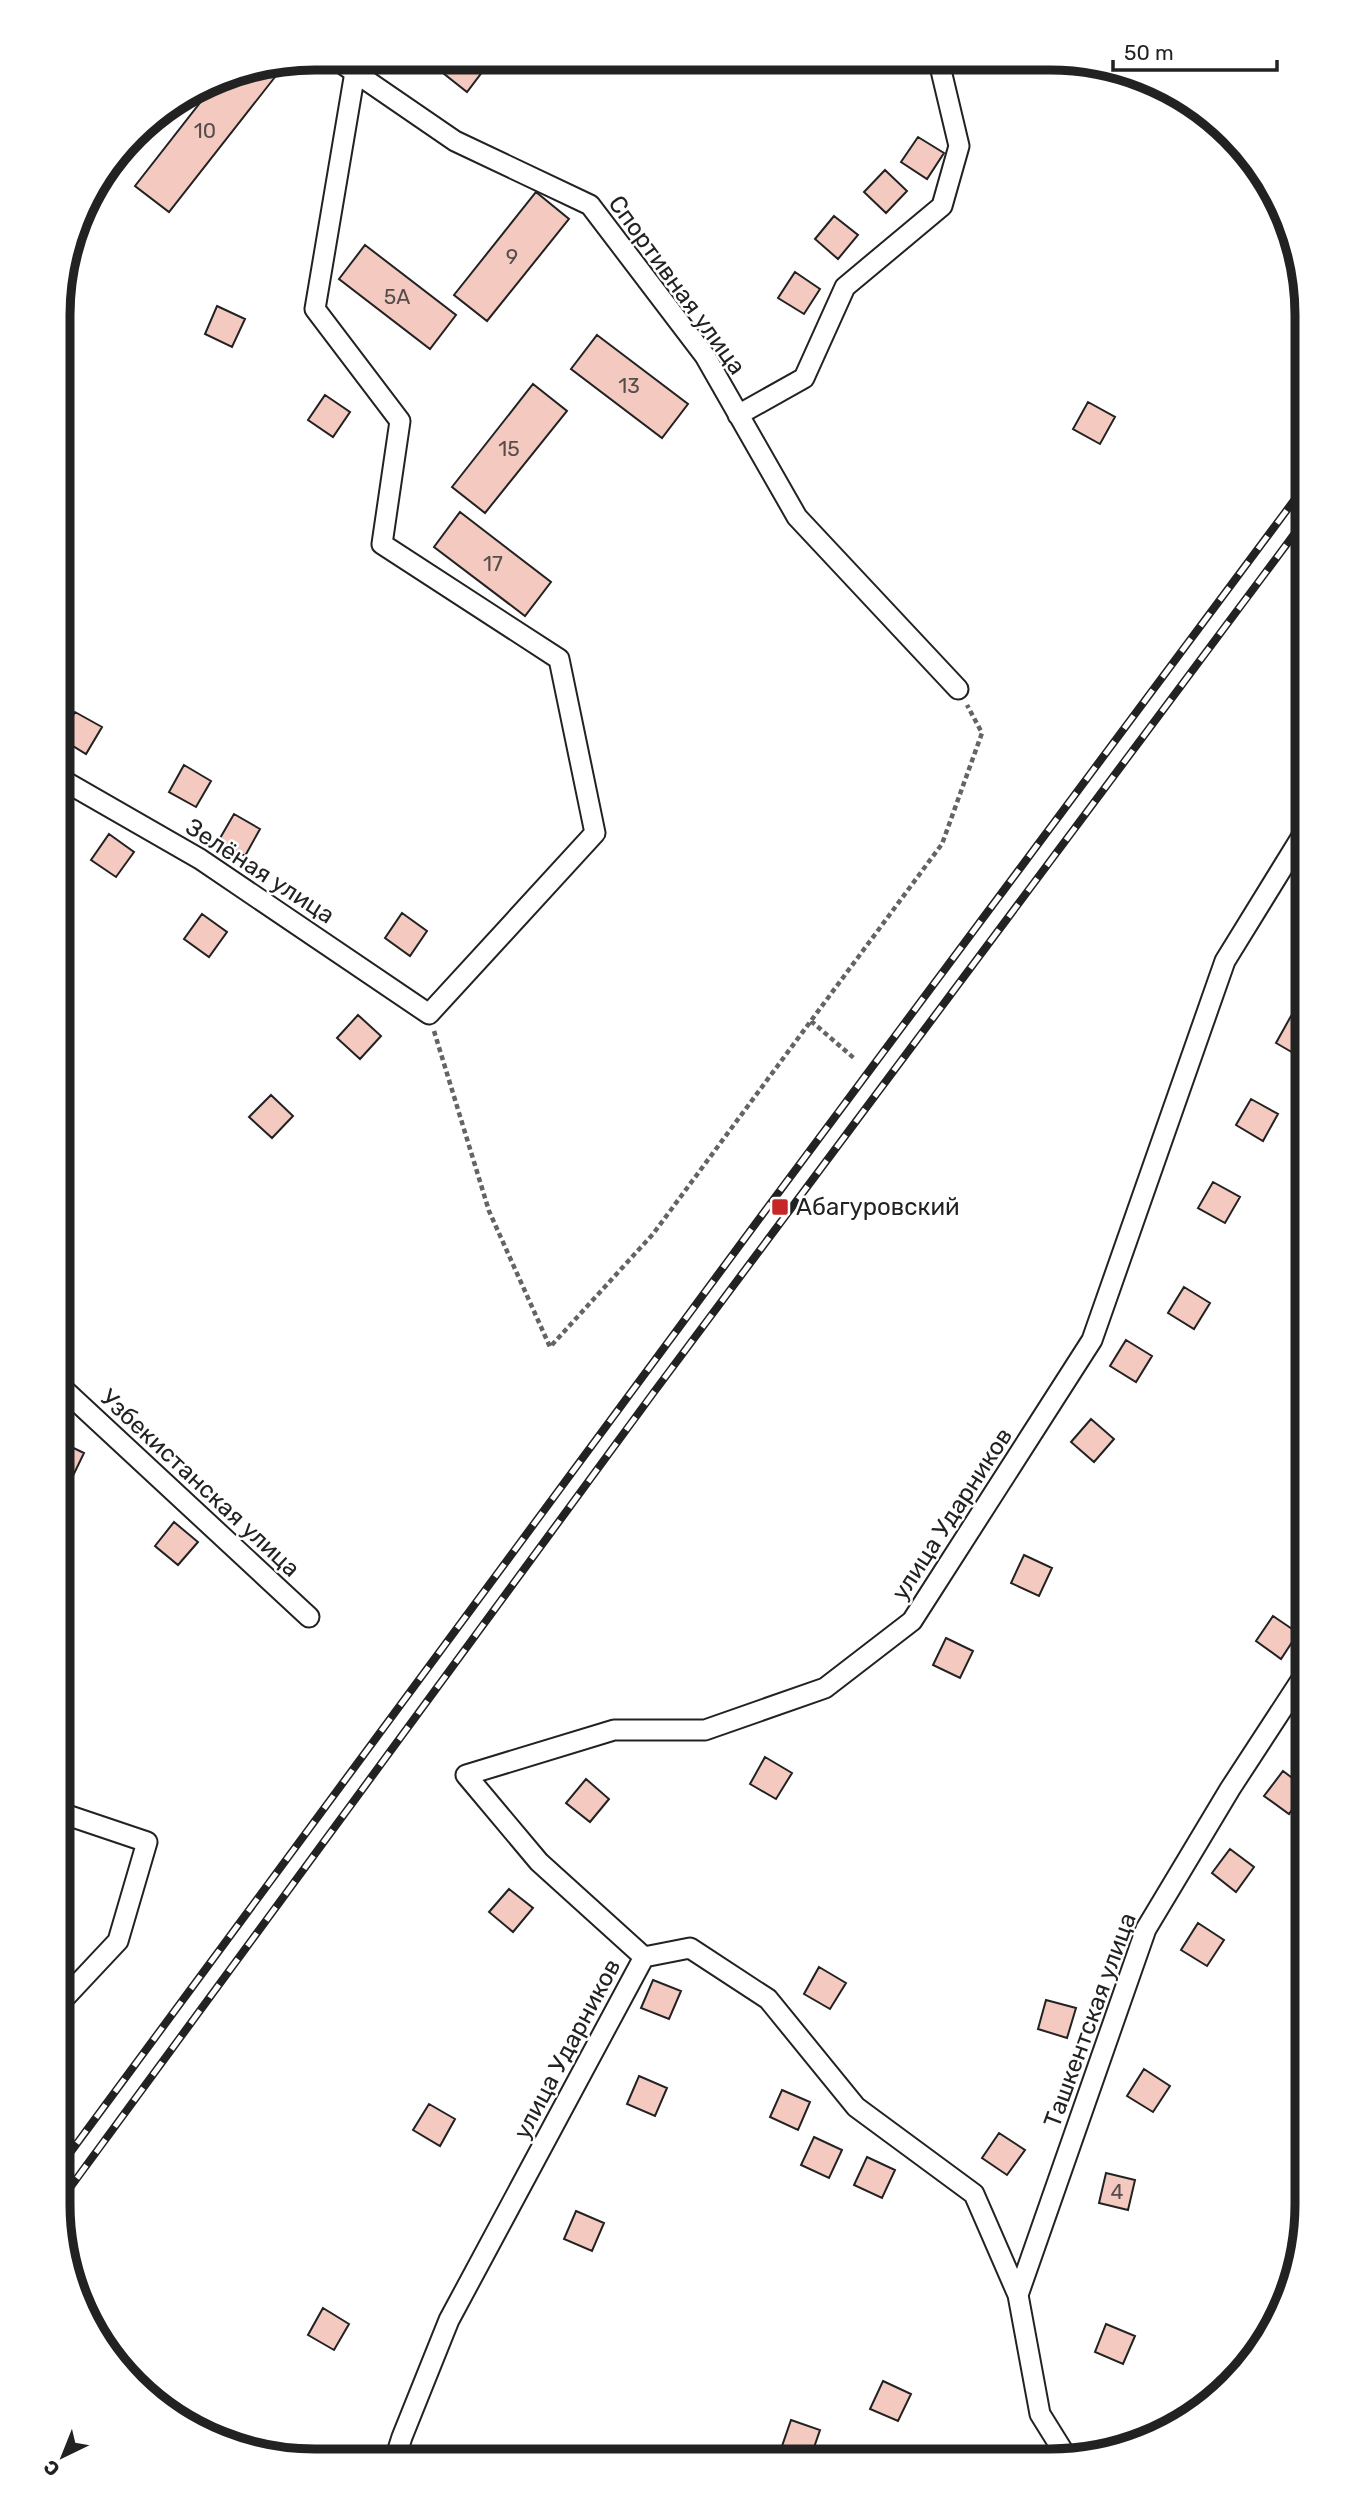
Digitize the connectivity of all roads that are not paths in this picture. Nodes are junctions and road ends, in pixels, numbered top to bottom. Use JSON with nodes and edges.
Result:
{"nodes":[{"id":1,"x":352,"y":70,"type":"edge"},
{"id":2,"x":941,"y":70,"type":"edge"},
{"id":3,"x":355,"y":72,"type":"junction"},
{"id":4,"x":738,"y":415,"type":"junction"},
{"id":5,"x":958,"y":689,"type":"road end"},
{"id":6,"x":70,"y":784,"type":"edge"},
{"id":7,"x":1295,"y":848,"type":"edge"},
{"id":8,"x":70,"y":1395,"type":"edge"},
{"id":9,"x":309,"y":1616,"type":"dead end"},
{"id":10,"x":1294,"y":1690,"type":"edge"},
{"id":11,"x":70,"y":1816,"type":"edge"},
{"id":12,"x":644,"y":1957,"type":"junction"},
{"id":13,"x":70,"y":1992,"type":"edge"},
{"id":14,"x":1018,"y":2295,"type":"junction"},
{"id":15,"x":1059,"y":2448,"type":"edge"},
{"id":16,"x":398,"y":2449,"type":"edge"}],
"edges":[{"from":1,"to":3,"type":"street","name":"Спортивная улица"},
{"from":2,"to":4,"type":"street"},
{"from":3,"to":4,"type":"street","name":"Спортивная улица"},
{"from":3,"to":6,"type":"street","name":"Зелёная улица"},
{"from":4,"to":5,"type":"street","name":"Спортивная улица"},
{"from":7,"to":12,"type":"street","name":"улица Ударников"},
{"from":8,"to":9,"type":"street","name":"Узбекистанская улица"},
{"from":10,"to":14,"type":"street","name":"Ташкентская улица"},
{"from":11,"to":13,"type":"street"},
{"from":12,"to":14,"type":"street"},
{"from":12,"to":16,"type":"street","name":"улица Ударников"},
{"from":14,"to":15,"type":"street"}]}
